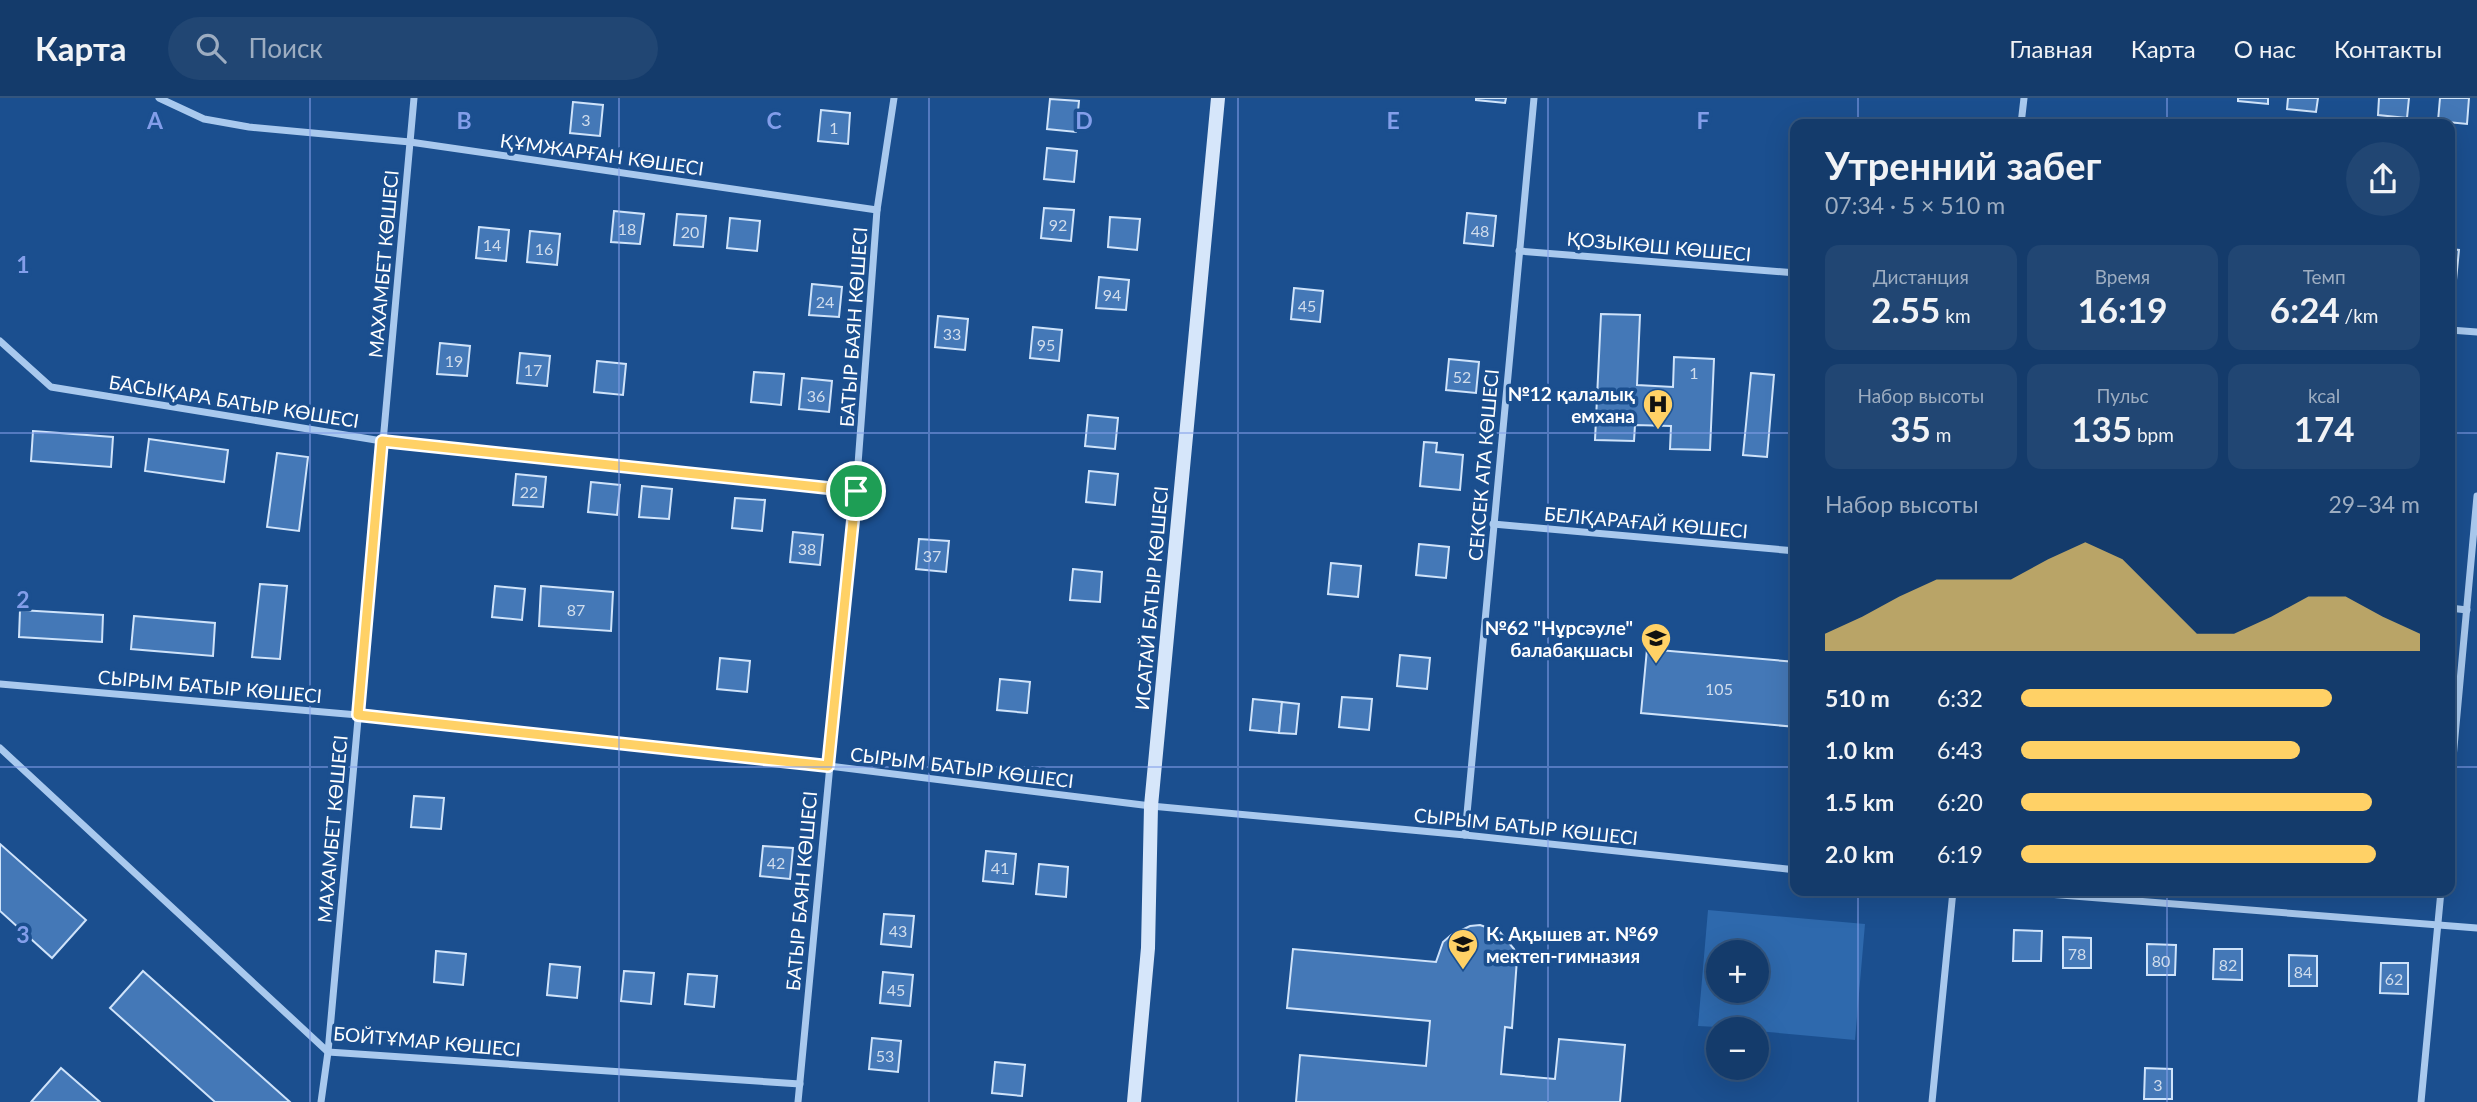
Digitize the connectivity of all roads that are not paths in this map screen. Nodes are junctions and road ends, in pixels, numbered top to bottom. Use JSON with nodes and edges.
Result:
{"nodes":[{"id":1,"x":159,"y":98,"type":"edge"},
{"id":2,"x":414,"y":98,"type":"edge"},
{"id":3,"x":894,"y":98,"type":"edge"},
{"id":4,"x":1218,"y":98,"type":"edge"},
{"id":5,"x":1534,"y":98,"type":"edge"},
{"id":6,"x":2024,"y":98,"type":"edge"},
{"id":7,"x":2022,"y":119,"type":"edge"},
{"id":8,"x":410,"y":142,"type":"junction"},
{"id":9,"x":877,"y":210,"type":"junction"},
{"id":10,"x":1519,"y":251,"type":"junction"},
{"id":11,"x":1790,"y":273,"type":"edge"},
{"id":12,"x":2455,"y":330,"type":"edge"},
{"id":13,"x":2477,"y":332,"type":"edge"},
{"id":14,"x":0,"y":341,"type":"edge"},
{"id":15,"x":382,"y":441,"type":"junction"},
{"id":16,"x":856,"y":491,"type":"junction"},
{"id":17,"x":2477,"y":496,"type":"edge"},
{"id":18,"x":1493,"y":524,"type":"junction"},
{"id":19,"x":1790,"y":550,"type":"edge"},
{"id":20,"x":2455,"y":609,"type":"edge"},
{"id":21,"x":2467,"y":610,"type":"junction"},
{"id":22,"x":0,"y":684,"type":"edge"},
{"id":23,"x":358,"y":715,"type":"junction"},
{"id":24,"x":2455,"y":738,"type":"edge"},
{"id":25,"x":0,"y":748,"type":"edge"},
{"id":26,"x":828,"y":766,"type":"junction"},
{"id":27,"x":1151,"y":806,"type":"junction"},
{"id":28,"x":1465,"y":835,"type":"junction"},
{"id":29,"x":1790,"y":869,"type":"edge"},
{"id":30,"x":1953,"y":896,"type":"edge"},
{"id":31,"x":2072,"y":896,"type":"edge"},
{"id":32,"x":2441,"y":896,"type":"edge"},
{"id":33,"x":2438,"y":925,"type":"junction"},
{"id":34,"x":2477,"y":928,"type":"edge"},
{"id":35,"x":328,"y":1052,"type":"junction"},
{"id":36,"x":800,"y":1084,"type":"junction"},
{"id":37,"x":321,"y":1102,"type":"edge"},
{"id":38,"x":798,"y":1102,"type":"edge"},
{"id":39,"x":1134,"y":1102,"type":"edge"},
{"id":40,"x":1932,"y":1102,"type":"edge"},
{"id":41,"x":2421,"y":1102,"type":"edge"}],
"edges":[{"from":1,"to":8,"type":"street","name":"ҚҰМЖАРҒАН КӨШЕСІ"},
{"from":2,"to":8,"type":"street","name":"МАХАМБЕТ КӨШЕСІ"},
{"from":3,"to":9,"type":"street","name":"БАТЫР БАЯН КӨШЕСІ"},
{"from":4,"to":27,"type":"street","name":"ИСАТАЙ БАТЫР КӨШЕСІ"},
{"from":5,"to":10,"type":"street","name":"СЕКСЕК АТА КӨШЕСІ"},
{"from":6,"to":7,"type":"street"},
{"from":8,"to":9,"type":"street","name":"ҚҰМЖАРҒАН КӨШЕСІ"},
{"from":8,"to":15,"type":"street","name":"МАХАМБЕТ КӨШЕСІ"},
{"from":9,"to":16,"type":"street","name":"БАТЫР БАЯН КӨШЕСІ"},
{"from":10,"to":11,"type":"street","name":"ҚОЗЫКӨШ КӨШЕСІ"},
{"from":10,"to":18,"type":"street","name":"СЕКСЕК АТА КӨШЕСІ"},
{"from":12,"to":13,"type":"street"},
{"from":14,"to":15,"type":"street","name":"БАСЫҚАРА БАТЫР КӨШЕСІ"},
{"from":15,"to":16,"type":"street","name":"БАСЫҚАРА БАТЫР КӨШЕСІ"},
{"from":15,"to":23,"type":"street","name":"МАХАМБЕТ КӨШЕСІ"},
{"from":16,"to":26,"type":"street","name":"БАТЫР БАЯН КӨШЕСІ"},
{"from":17,"to":21,"type":"street"},
{"from":18,"to":19,"type":"street","name":"БЕЛҚАРАҒАЙ КӨШЕСІ"},
{"from":18,"to":28,"type":"street","name":"СЕКСЕК АТА КӨШЕСІ"},
{"from":20,"to":21,"type":"street"},
{"from":21,"to":24,"type":"street"},
{"from":22,"to":23,"type":"street","name":"СЫРЫМ БАТЫР КӨШЕСІ"},
{"from":23,"to":26,"type":"street","name":"СЫРЫМ БАТЫР КӨШЕСІ"},
{"from":23,"to":35,"type":"street","name":"МАХАМБЕТ КӨШЕСІ"},
{"from":25,"to":35,"type":"street","name":"БОЙТҰМАР КӨШЕСІ"},
{"from":26,"to":27,"type":"street","name":"СЫРЫМ БАТЫР КӨШЕСІ"},
{"from":26,"to":36,"type":"street","name":"БАТЫР БАЯН КӨШЕСІ"},
{"from":27,"to":28,"type":"street","name":"СЫРЫМ БАТЫР КӨШЕСІ"},
{"from":27,"to":39,"type":"street","name":"ИСАТАЙ БАТЫР КӨШЕСІ"},
{"from":28,"to":29,"type":"street","name":"СЫРЫМ БАТЫР КӨШЕСІ"},
{"from":30,"to":40,"type":"street"},
{"from":31,"to":33,"type":"street"},
{"from":32,"to":33,"type":"street"},
{"from":33,"to":34,"type":"street"},
{"from":33,"to":41,"type":"street"},
{"from":35,"to":36,"type":"street","name":"БОЙТҰМАР КӨШЕСІ"},
{"from":35,"to":37,"type":"street","name":"МАХАМБЕТ КӨШЕСІ"},
{"from":36,"to":38,"type":"street","name":"БАТЫР БАЯН КӨШЕСІ"}]}
